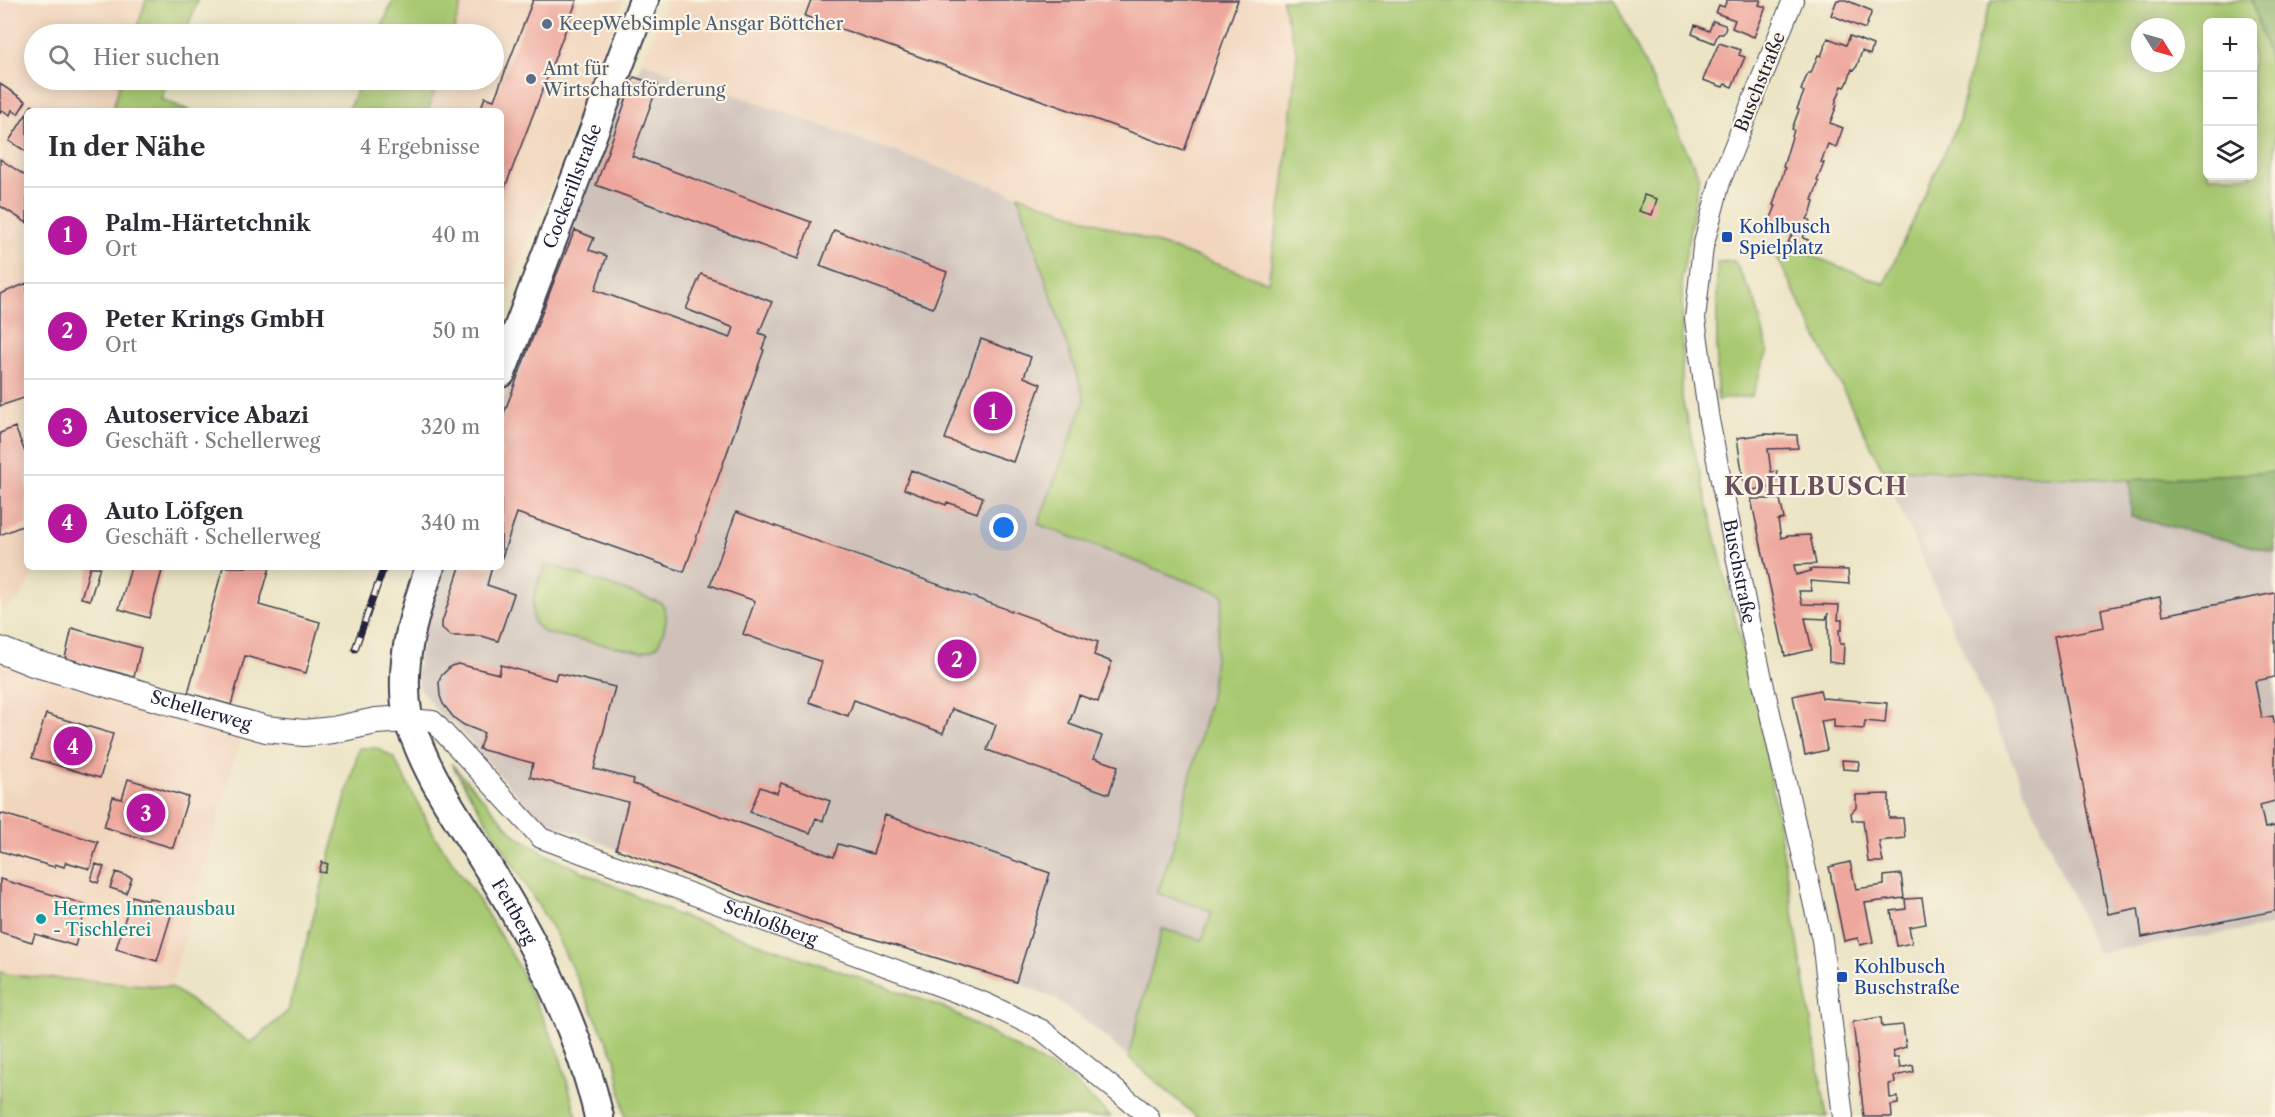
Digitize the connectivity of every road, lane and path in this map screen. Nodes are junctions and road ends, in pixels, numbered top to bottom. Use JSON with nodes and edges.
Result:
{"nodes":[{"id":1,"x":644,"y":0,"type":"edge"},
{"id":2,"x":1793,"y":0,"type":"edge"},
{"id":3,"x":504,"y":366,"type":"edge"},
{"id":4,"x":429,"y":570,"type":"edge"},
{"id":5,"x":0,"y":650,"type":"edge"},
{"id":6,"x":408,"y":719,"type":"junction"},
{"id":7,"x":599,"y":1117,"type":"edge"},
{"id":8,"x":1149,"y":1117,"type":"edge"},
{"id":9,"x":1843,"y":1117,"type":"edge"}],
"edges":[{"from":1,"to":3,"type":"main road","name":"Cockerillstraße"},
{"from":2,"to":9,"type":"street","name":"Buschstraße"},
{"from":4,"to":6,"type":"main road"},
{"from":5,"to":6,"type":"street","name":"Schellerweg"},
{"from":6,"to":7,"type":"main road","name":"Fettberg"},
{"from":6,"to":8,"type":"street","name":"Schloßberg"}]}
